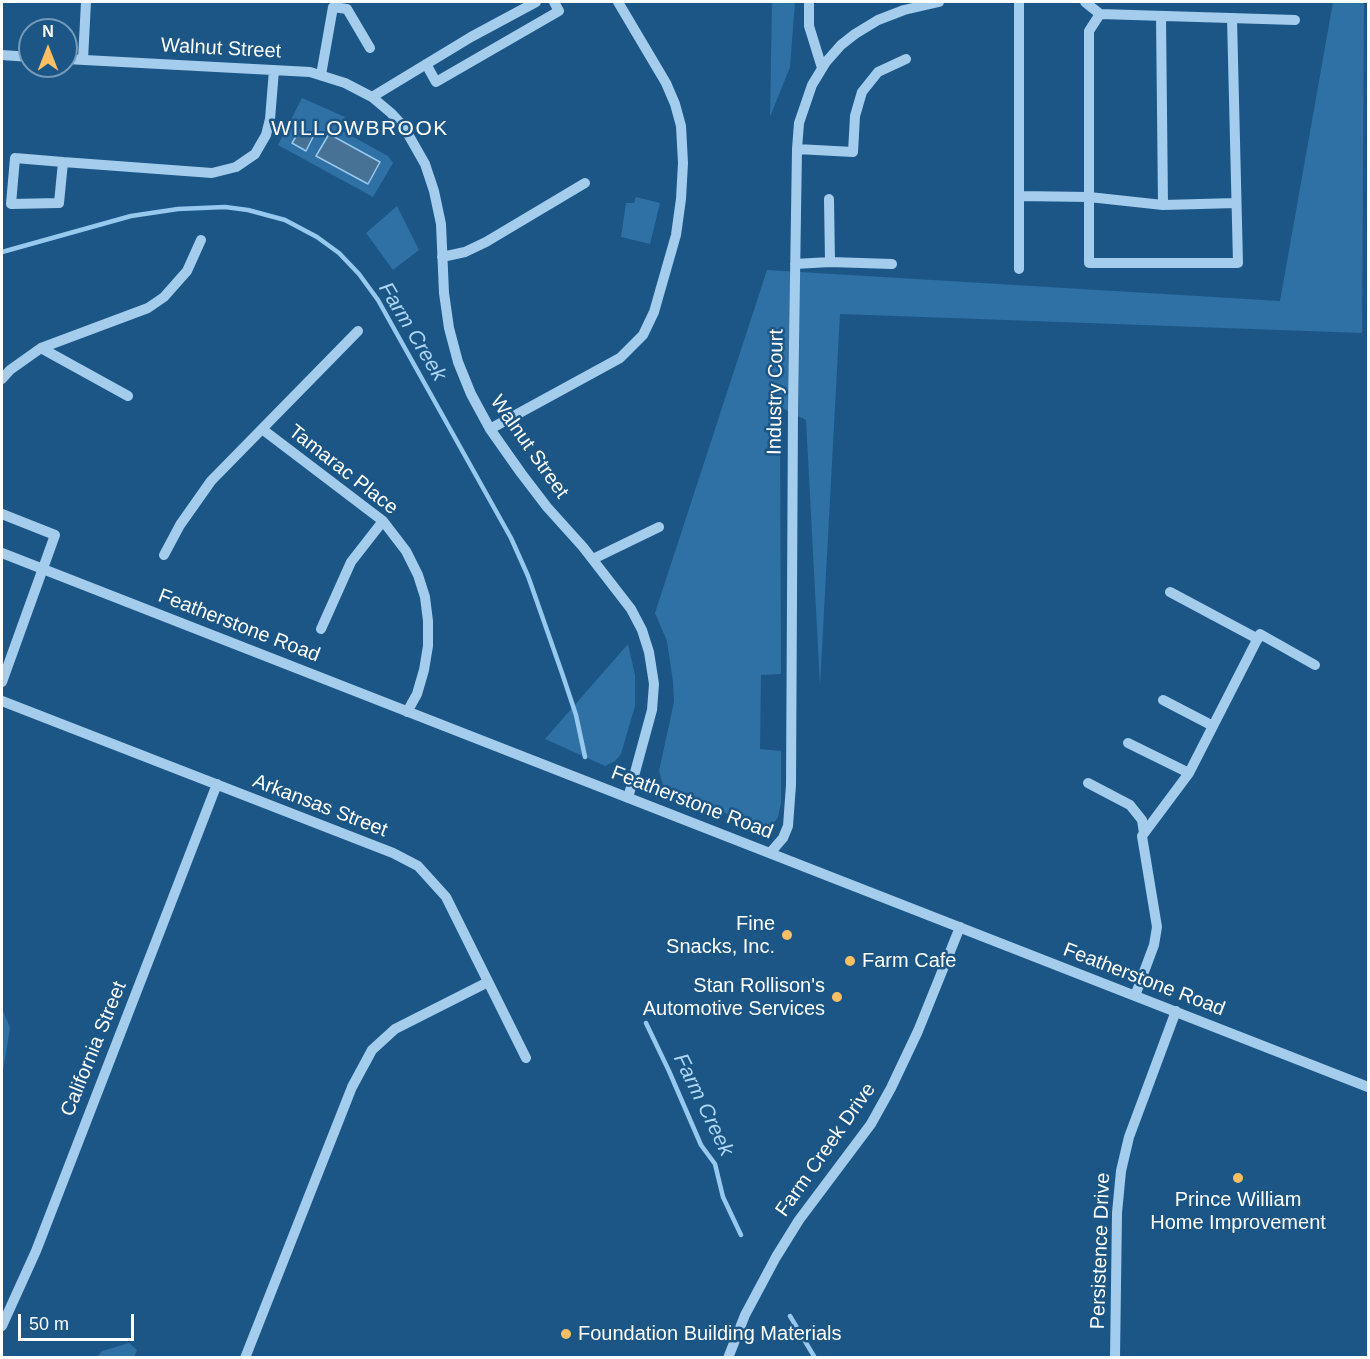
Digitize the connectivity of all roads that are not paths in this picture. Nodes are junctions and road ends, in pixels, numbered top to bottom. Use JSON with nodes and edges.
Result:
{"nodes":[{"id":1,"x":86,"y":2,"type":"edge"},
{"id":2,"x":533,"y":2,"type":"edge"},
{"id":3,"x":554,"y":2,"type":"edge"},
{"id":4,"x":618,"y":2,"type":"edge"},
{"id":5,"x":809,"y":2,"type":"edge"},
{"id":6,"x":939,"y":2,"type":"edge"},
{"id":7,"x":1019,"y":2,"type":"edge"},
{"id":8,"x":1085,"y":2,"type":"edge"},
{"id":9,"x":1100,"y":14,"type":"junction"},
{"id":10,"x":1161,"y":16,"type":"junction"},
{"id":11,"x":1232,"y":18,"type":"junction"},
{"id":12,"x":1295,"y":20,"type":"dead end"},
{"id":13,"x":370,"y":48,"type":"dead end"},
{"id":14,"x":2,"y":55,"type":"edge"},
{"id":15,"x":18,"y":56,"type":"edge"},
{"id":16,"x":906,"y":59,"type":"dead end"},
{"id":17,"x":78,"y":60,"type":"edge"},
{"id":18,"x":83,"y":60,"type":"junction"},
{"id":19,"x":426,"y":64,"type":"junction"},
{"id":20,"x":822,"y":68,"type":"junction"},
{"id":21,"x":274,"y":70,"type":"junction"},
{"id":22,"x":321,"y":75,"type":"junction"},
{"id":23,"x":372,"y":97,"type":"junction"},
{"id":24,"x":797,"y":149,"type":"junction"},
{"id":25,"x":63,"y":162,"type":"junction"},
{"id":26,"x":585,"y":183,"type":"dead end"},
{"id":27,"x":1019,"y":196,"type":"junction"},
{"id":28,"x":1089,"y":197,"type":"junction"},
{"id":29,"x":829,"y":199,"type":"dead end"},
{"id":30,"x":1236,"y":203,"type":"junction"},
{"id":31,"x":1163,"y":205,"type":"junction"},
{"id":32,"x":201,"y":240,"type":"dead end"},
{"id":33,"x":442,"y":258,"type":"junction"},
{"id":34,"x":830,"y":262,"type":"junction"},
{"id":35,"x":795,"y":264,"type":"junction"},
{"id":36,"x":892,"y":264,"type":"dead end"},
{"id":37,"x":1019,"y":269,"type":"dead end"},
{"id":38,"x":358,"y":331,"type":"dead end"},
{"id":39,"x":41,"y":348,"type":"junction"},
{"id":40,"x":2,"y":379,"type":"edge"},
{"id":41,"x":128,"y":396,"type":"dead end"},
{"id":42,"x":262,"y":429,"type":"junction"},
{"id":43,"x":490,"y":429,"type":"junction"},
{"id":44,"x":2,"y":514,"type":"edge"},
{"id":45,"x":383,"y":521,"type":"junction"},
{"id":46,"x":659,"y":527,"type":"dead end"},
{"id":47,"x":2,"y":553,"type":"edge"},
{"id":48,"x":164,"y":555,"type":"dead end"},
{"id":49,"x":592,"y":559,"type":"junction"},
{"id":50,"x":42,"y":569,"type":"junction"},
{"id":51,"x":1170,"y":592,"type":"dead end"},
{"id":52,"x":321,"y":629,"type":"dead end"},
{"id":53,"x":1258,"y":639,"type":"junction"},
{"id":54,"x":1315,"y":665,"type":"dead end"},
{"id":55,"x":2,"y":681,"type":"edge"},
{"id":56,"x":1163,"y":700,"type":"dead end"},
{"id":57,"x":2,"y":701,"type":"edge"},
{"id":58,"x":407,"y":712,"type":"junction"},
{"id":59,"x":1213,"y":726,"type":"junction"},
{"id":60,"x":1128,"y":743,"type":"dead end"},
{"id":61,"x":1189,"y":773,"type":"junction"},
{"id":62,"x":1088,"y":783,"type":"dead end"},
{"id":63,"x":217,"y":784,"type":"junction"},
{"id":64,"x":628,"y":798,"type":"junction"},
{"id":65,"x":1144,"y":833,"type":"junction"},
{"id":66,"x":770,"y":853,"type":"junction"},
{"id":67,"x":960,"y":927,"type":"junction"},
{"id":68,"x":488,"y":982,"type":"junction"},
{"id":69,"x":1135,"y":996,"type":"junction"},
{"id":70,"x":1176,"y":1011,"type":"junction"},
{"id":71,"x":526,"y":1058,"type":"dead end"},
{"id":72,"x":1368,"y":1087,"type":"edge"},
{"id":73,"x":2,"y":1326,"type":"edge"},
{"id":74,"x":245,"y":1358,"type":"edge"},
{"id":75,"x":728,"y":1358,"type":"edge"},
{"id":76,"x":1115,"y":1358,"type":"edge"}],
"edges":[{"from":1,"to":18,"type":"street"},
{"from":2,"to":19,"type":"street"},
{"from":3,"to":19,"type":"street"},
{"from":4,"to":43,"type":"street"},
{"from":5,"to":20,"type":"street"},
{"from":6,"to":20,"type":"street","name":"Industry Court"},
{"from":7,"to":27,"type":"street"},
{"from":8,"to":9,"type":"street"},
{"from":9,"to":10,"type":"street"},
{"from":9,"to":28,"type":"street"},
{"from":10,"to":11,"type":"street"},
{"from":10,"to":31,"type":"street"},
{"from":11,"to":12,"type":"street"},
{"from":11,"to":30,"type":"street"},
{"from":13,"to":22,"type":"street"},
{"from":14,"to":15,"type":"street"},
{"from":16,"to":24,"type":"street"},
{"from":17,"to":18,"type":"street","name":"Walnut Street"},
{"from":18,"to":21,"type":"street","name":"Walnut Street"},
{"from":19,"to":23,"type":"street"},
{"from":20,"to":24,"type":"street","name":"Industry Court"},
{"from":21,"to":22,"type":"street","name":"Walnut Street"},
{"from":21,"to":25,"type":"street"},
{"from":22,"to":23,"type":"street","name":"Walnut Street"},
{"from":23,"to":33,"type":"street","name":"Walnut Street"},
{"from":24,"to":35,"type":"street","name":"Industry Court"},
{"from":25,"to":25,"type":"street"},
{"from":26,"to":33,"type":"street"},
{"from":27,"to":28,"type":"street"},
{"from":27,"to":37,"type":"street"},
{"from":28,"to":30,"type":"street"},
{"from":28,"to":31,"type":"street"},
{"from":29,"to":34,"type":"street"},
{"from":30,"to":31,"type":"street"},
{"from":32,"to":39,"type":"street"},
{"from":33,"to":43,"type":"street","name":"Walnut Street"},
{"from":34,"to":35,"type":"street"},
{"from":34,"to":36,"type":"street"},
{"from":35,"to":66,"type":"street","name":"Industry Court"},
{"from":38,"to":42,"type":"street","name":"Tamarac Place"},
{"from":39,"to":40,"type":"street"},
{"from":39,"to":41,"type":"street"},
{"from":42,"to":45,"type":"street","name":"Tamarac Place"},
{"from":42,"to":48,"type":"street","name":"Tamarac Place"},
{"from":43,"to":49,"type":"street","name":"Walnut Street"},
{"from":44,"to":50,"type":"street"},
{"from":45,"to":52,"type":"street"},
{"from":45,"to":58,"type":"street","name":"Tamarac Place"},
{"from":46,"to":49,"type":"street"},
{"from":47,"to":50,"type":"street","name":"Featherstone Road"},
{"from":49,"to":64,"type":"street","name":"Walnut Street"},
{"from":50,"to":55,"type":"street"},
{"from":50,"to":58,"type":"street","name":"Featherstone Road"},
{"from":51,"to":53,"type":"street"},
{"from":53,"to":54,"type":"street"},
{"from":53,"to":59,"type":"street"},
{"from":56,"to":59,"type":"street"},
{"from":57,"to":63,"type":"street","name":"Arkansas Street"},
{"from":58,"to":64,"type":"street","name":"Featherstone Road"},
{"from":59,"to":61,"type":"street"},
{"from":60,"to":61,"type":"street"},
{"from":61,"to":65,"type":"street"},
{"from":62,"to":65,"type":"street"},
{"from":63,"to":68,"type":"street","name":"Arkansas Street"},
{"from":63,"to":73,"type":"street","name":"California Street"},
{"from":64,"to":66,"type":"street","name":"Featherstone Road"},
{"from":65,"to":69,"type":"street"},
{"from":66,"to":67,"type":"street","name":"Featherstone Road"},
{"from":67,"to":69,"type":"street","name":"Featherstone Road"},
{"from":67,"to":75,"type":"street","name":"Farm Creek Drive"},
{"from":68,"to":71,"type":"street","name":"Arkansas Street"},
{"from":68,"to":74,"type":"street"},
{"from":69,"to":70,"type":"street","name":"Featherstone Road"},
{"from":70,"to":72,"type":"street","name":"Featherstone Road"},
{"from":70,"to":76,"type":"street","name":"Persistence Drive"}]}
